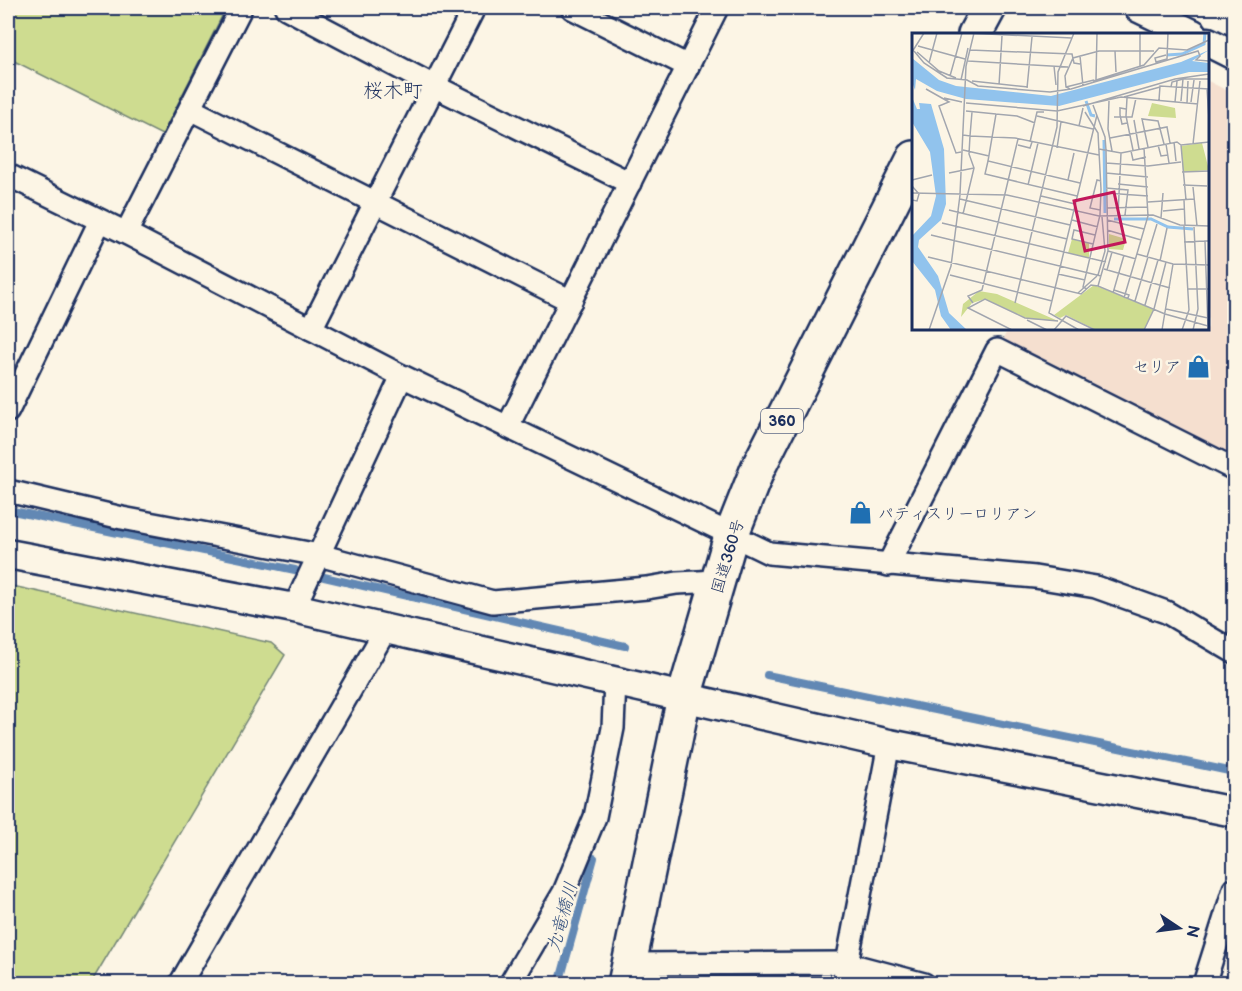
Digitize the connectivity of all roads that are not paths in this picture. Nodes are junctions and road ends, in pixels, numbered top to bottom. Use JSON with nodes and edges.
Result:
{"nodes":[{"id":1,"x":241,"y":8,"type":"edge"},
{"id":2,"x":286,"y":8,"type":"edge"},
{"id":3,"x":474,"y":8,"type":"edge"},
{"id":4,"x":572,"y":8,"type":"edge"},
{"id":5,"x":717,"y":8,"type":"edge"},
{"id":6,"x":989,"y":8,"type":"edge"},
{"id":7,"x":1139,"y":8,"type":"edge"},
{"id":8,"x":1179,"y":21,"type":"edge"},
{"id":9,"x":976,"y":33,"type":"edge"},
{"id":10,"x":1209,"y":42,"type":"edge"},
{"id":11,"x":1234,"y":55,"type":"edge"},
{"id":12,"x":688,"y":66,"type":"junction"},
{"id":13,"x":434,"y":86,"type":"junction"},
{"id":14,"x":190,"y":109,"type":"junction"},
{"id":15,"x":912,"y":162,"type":"edge"},
{"id":16,"x":8,"y":175,"type":"edge"},
{"id":17,"x":630,"y":183,"type":"junction"},
{"id":18,"x":375,"y":202,"type":"junction"},
{"id":19,"x":100,"y":221,"type":"junction"},
{"id":20,"x":126,"y":233,"type":"junction"},
{"id":21,"x":570,"y":301,"type":"junction"},
{"id":22,"x":311,"y":329,"type":"junction"},
{"id":23,"x":402,"y":376,"type":"junction"},
{"id":24,"x":8,"y":411,"type":"edge"},
{"id":25,"x":508,"y":426,"type":"junction"},
{"id":26,"x":1234,"y":470,"type":"edge"},
{"id":27,"x":8,"y":491,"type":"edge"},
{"id":28,"x":731,"y":536,"type":"junction"},
{"id":29,"x":8,"y":554,"type":"edge"},
{"id":30,"x":319,"y":555,"type":"junction"},
{"id":31,"x":888,"y":565,"type":"junction"},
{"id":32,"x":719,"y":581,"type":"junction"},
{"id":33,"x":294,"y":609,"type":"junction"},
{"id":34,"x":386,"y":629,"type":"junction"},
{"id":35,"x":1234,"y":652,"type":"edge"},
{"id":36,"x":615,"y":681,"type":"junction"},
{"id":37,"x":684,"y":697,"type":"junction"},
{"id":38,"x":889,"y":744,"type":"junction"},
{"id":39,"x":1234,"y":812,"type":"edge"},
{"id":40,"x":1234,"y":889,"type":"edge"},
{"id":41,"x":844,"y":973,"type":"edge"},
{"id":42,"x":628,"y":974,"type":"edge"},
{"id":43,"x":180,"y":984,"type":"edge"},
{"id":44,"x":510,"y":984,"type":"edge"},
{"id":45,"x":924,"y":984,"type":"edge"},
{"id":46,"x":1204,"y":984,"type":"edge"}],
"edges":[{"from":1,"to":14,"type":"street"},
{"from":2,"to":13,"type":"street"},
{"from":3,"to":13,"type":"street"},
{"from":4,"to":12,"type":"street"},
{"from":5,"to":12,"type":"street"},
{"from":6,"to":9,"type":"highway"},
{"from":7,"to":8,"type":"street"},
{"from":10,"to":11,"type":"street"},
{"from":12,"to":17,"type":"street"},
{"from":13,"to":17,"type":"street"},
{"from":13,"to":18,"type":"street"},
{"from":14,"to":18,"type":"street"},
{"from":14,"to":20,"type":"street"},
{"from":15,"to":28,"type":"highway","name":"国道360号","number":"360"},
{"from":16,"to":19,"type":"street"},
{"from":17,"to":21,"type":"street"},
{"from":18,"to":21,"type":"street"},
{"from":18,"to":22,"type":"street"},
{"from":19,"to":20,"type":"street"},
{"from":19,"to":24,"type":"street"},
{"from":20,"to":22,"type":"street"},
{"from":21,"to":25,"type":"street"},
{"from":22,"to":23,"type":"street"},
{"from":23,"to":25,"type":"street"},
{"from":23,"to":30,"type":"street"},
{"from":25,"to":28,"type":"street"},
{"from":26,"to":31,"type":"street"},
{"from":27,"to":30,"type":"street"},
{"from":28,"to":31,"type":"street"},
{"from":28,"to":32,"type":"highway","name":"国道360号","number":"360"},
{"from":29,"to":33,"type":"street"},
{"from":30,"to":32,"type":"street"},
{"from":30,"to":33,"type":"street"},
{"from":31,"to":35,"type":"street"},
{"from":32,"to":37,"type":"highway","name":"国道360号","number":"360"},
{"from":33,"to":34,"type":"street"},
{"from":34,"to":36,"type":"street"},
{"from":34,"to":43,"type":"street"},
{"from":36,"to":37,"type":"street"},
{"from":36,"to":44,"type":"street"},
{"from":37,"to":38,"type":"street"},
{"from":37,"to":42,"type":"highway","name":"国道360号","number":"360"},
{"from":38,"to":39,"type":"street"},
{"from":38,"to":41,"type":"street"},
{"from":40,"to":46,"type":"street"},
{"from":41,"to":42,"type":"street"},
{"from":41,"to":45,"type":"street"}]}
